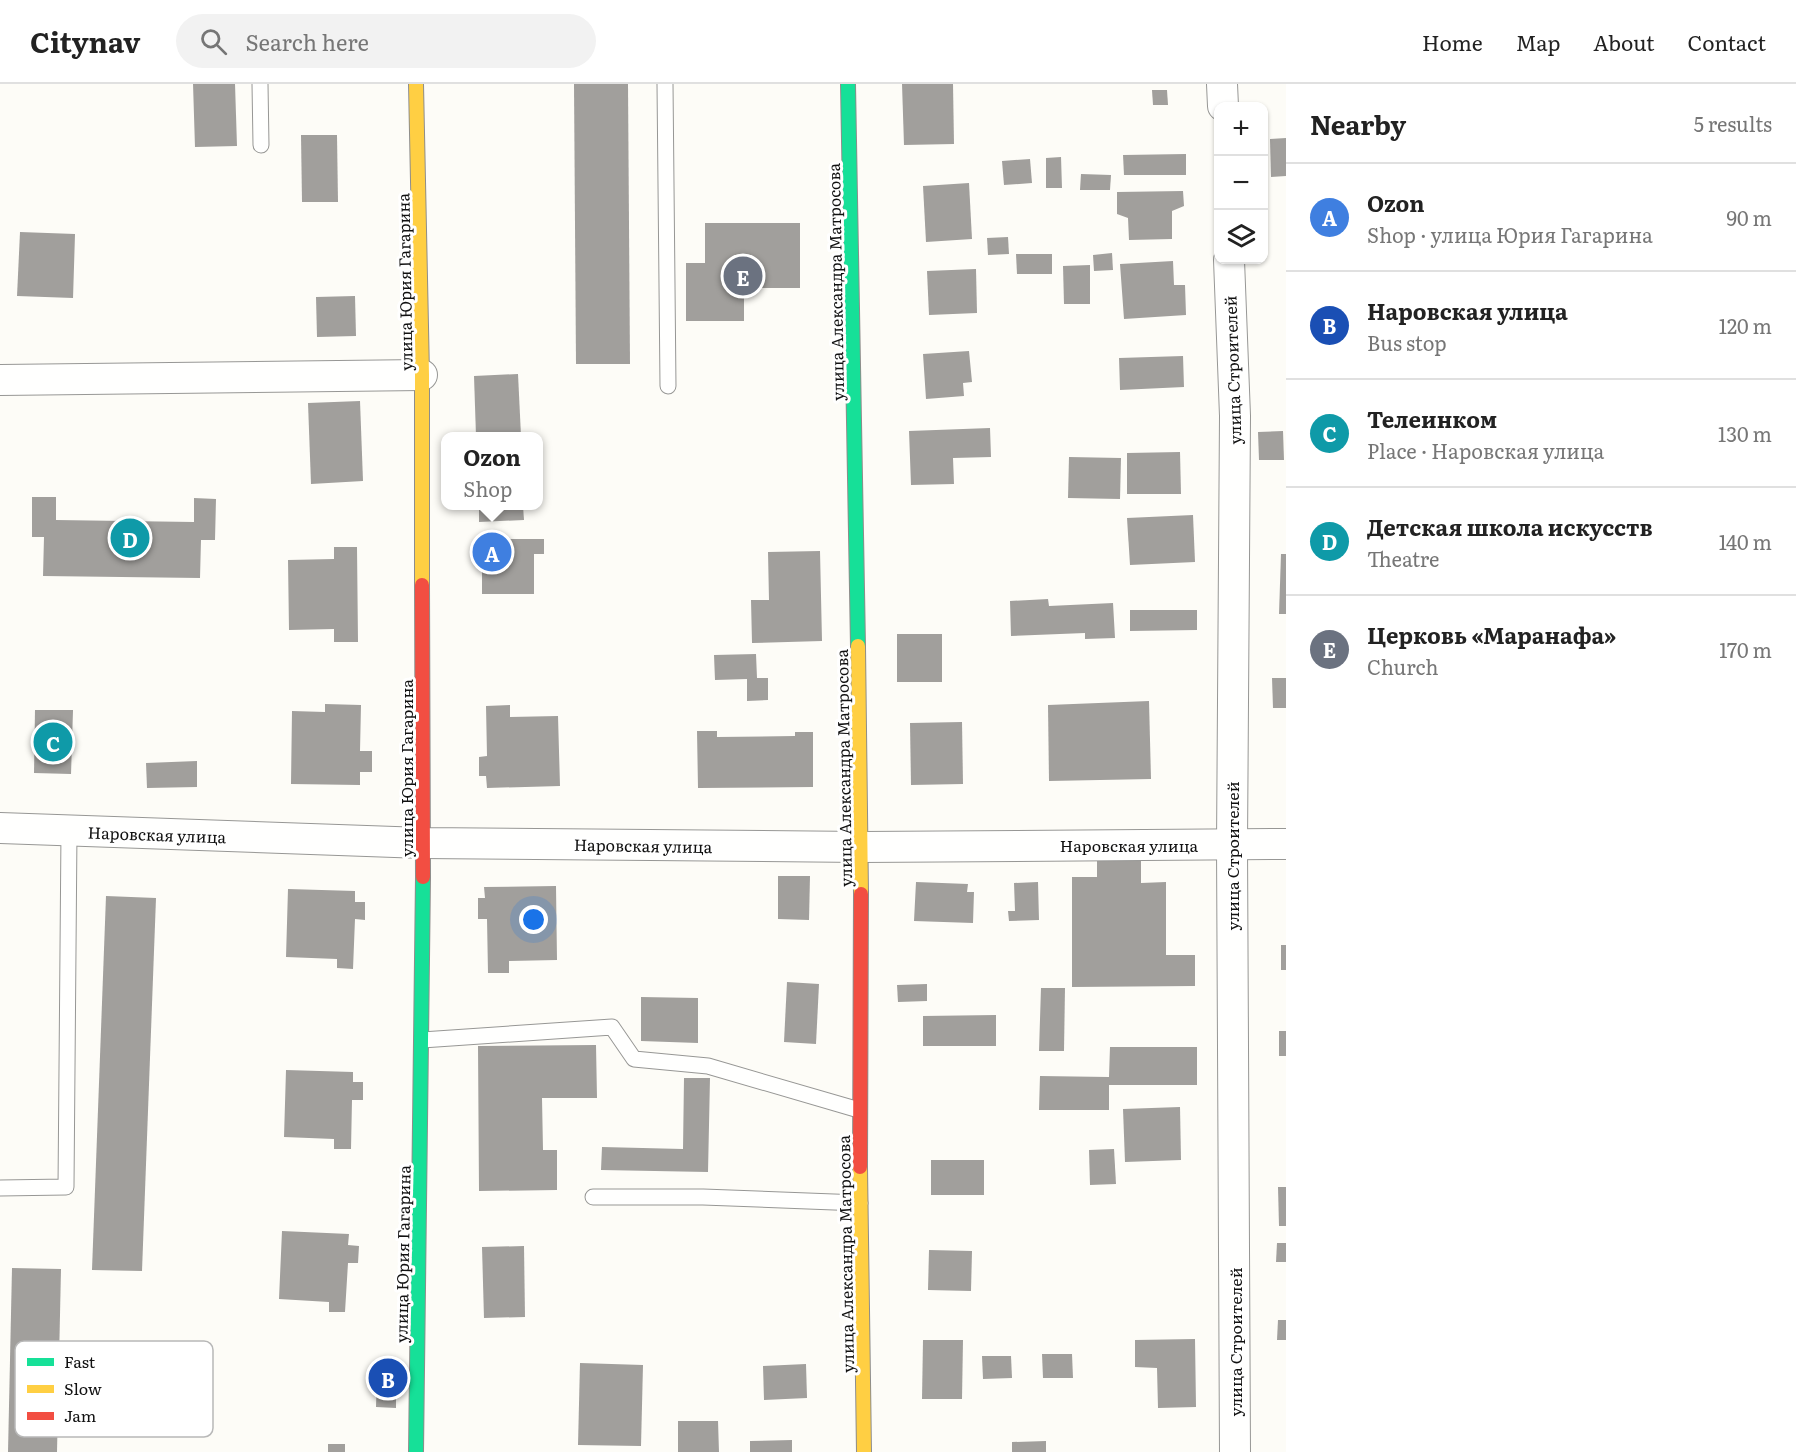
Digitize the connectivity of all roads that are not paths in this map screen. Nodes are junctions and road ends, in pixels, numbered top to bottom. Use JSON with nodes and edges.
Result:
{"nodes":[{"id":1,"x":260,"y":84,"type":"edge"},
{"id":2,"x":416,"y":84,"type":"edge"},
{"id":3,"x":665,"y":84,"type":"edge"},
{"id":4,"x":848,"y":84,"type":"edge"},
{"id":5,"x":1222,"y":84,"type":"edge"},
{"id":6,"x":1223,"y":102,"type":"edge"},
{"id":7,"x":261,"y":145,"type":"dead end"},
{"id":8,"x":1229,"y":264,"type":"edge"},
{"id":9,"x":422,"y":375,"type":"junction"},
{"id":10,"x":0,"y":380,"type":"edge"},
{"id":11,"x":668,"y":386,"type":"dead end"},
{"id":12,"x":0,"y":828,"type":"edge"},
{"id":13,"x":69,"y":831,"type":"junction"},
{"id":14,"x":423,"y":843,"type":"junction"},
{"id":15,"x":1286,"y":844,"type":"edge"},
{"id":16,"x":1232,"y":845,"type":"junction"},
{"id":17,"x":862,"y":847,"type":"junction"},
{"id":18,"x":422,"y":1040,"type":"junction"},
{"id":19,"x":859,"y":1110,"type":"junction"},
{"id":20,"x":0,"y":1188,"type":"edge"},
{"id":21,"x":593,"y":1197,"type":"dead end"},
{"id":22,"x":860,"y":1203,"type":"junction"},
{"id":23,"x":416,"y":1452,"type":"edge"},
{"id":24,"x":864,"y":1452,"type":"edge"},
{"id":25,"x":1235,"y":1452,"type":"edge"}],
"edges":[{"from":1,"to":7,"type":"lane"},
{"from":2,"to":9,"type":"street","name":"улица Юрия Гагарина"},
{"from":3,"to":11,"type":"lane"},
{"from":4,"to":17,"type":"street","name":"улица Александра Матросова"},
{"from":5,"to":6,"type":"street"},
{"from":8,"to":16,"type":"street","name":"улица Строителей"},
{"from":9,"to":10,"type":"street"},
{"from":9,"to":14,"type":"street","name":"улица Юрия Гагарина"},
{"from":12,"to":13,"type":"street","name":"Наровская улица"},
{"from":13,"to":14,"type":"street","name":"Наровская улица"},
{"from":13,"to":20,"type":"lane"},
{"from":14,"to":17,"type":"street","name":"Наровская улица"},
{"from":14,"to":18,"type":"street","name":"улица Юрия Гагарина"},
{"from":15,"to":16,"type":"street","name":"Наровская улица"},
{"from":16,"to":17,"type":"street","name":"Наровская улица"},
{"from":16,"to":25,"type":"street","name":"улица Строителей"},
{"from":17,"to":19,"type":"street","name":"улица Александра Матросова"},
{"from":18,"to":19,"type":"lane"},
{"from":18,"to":23,"type":"street","name":"улица Юрия Гагарина"},
{"from":19,"to":22,"type":"street","name":"улица Александра Матросова"},
{"from":21,"to":22,"type":"lane"},
{"from":22,"to":24,"type":"street","name":"улица Александра Матросова"}]}
